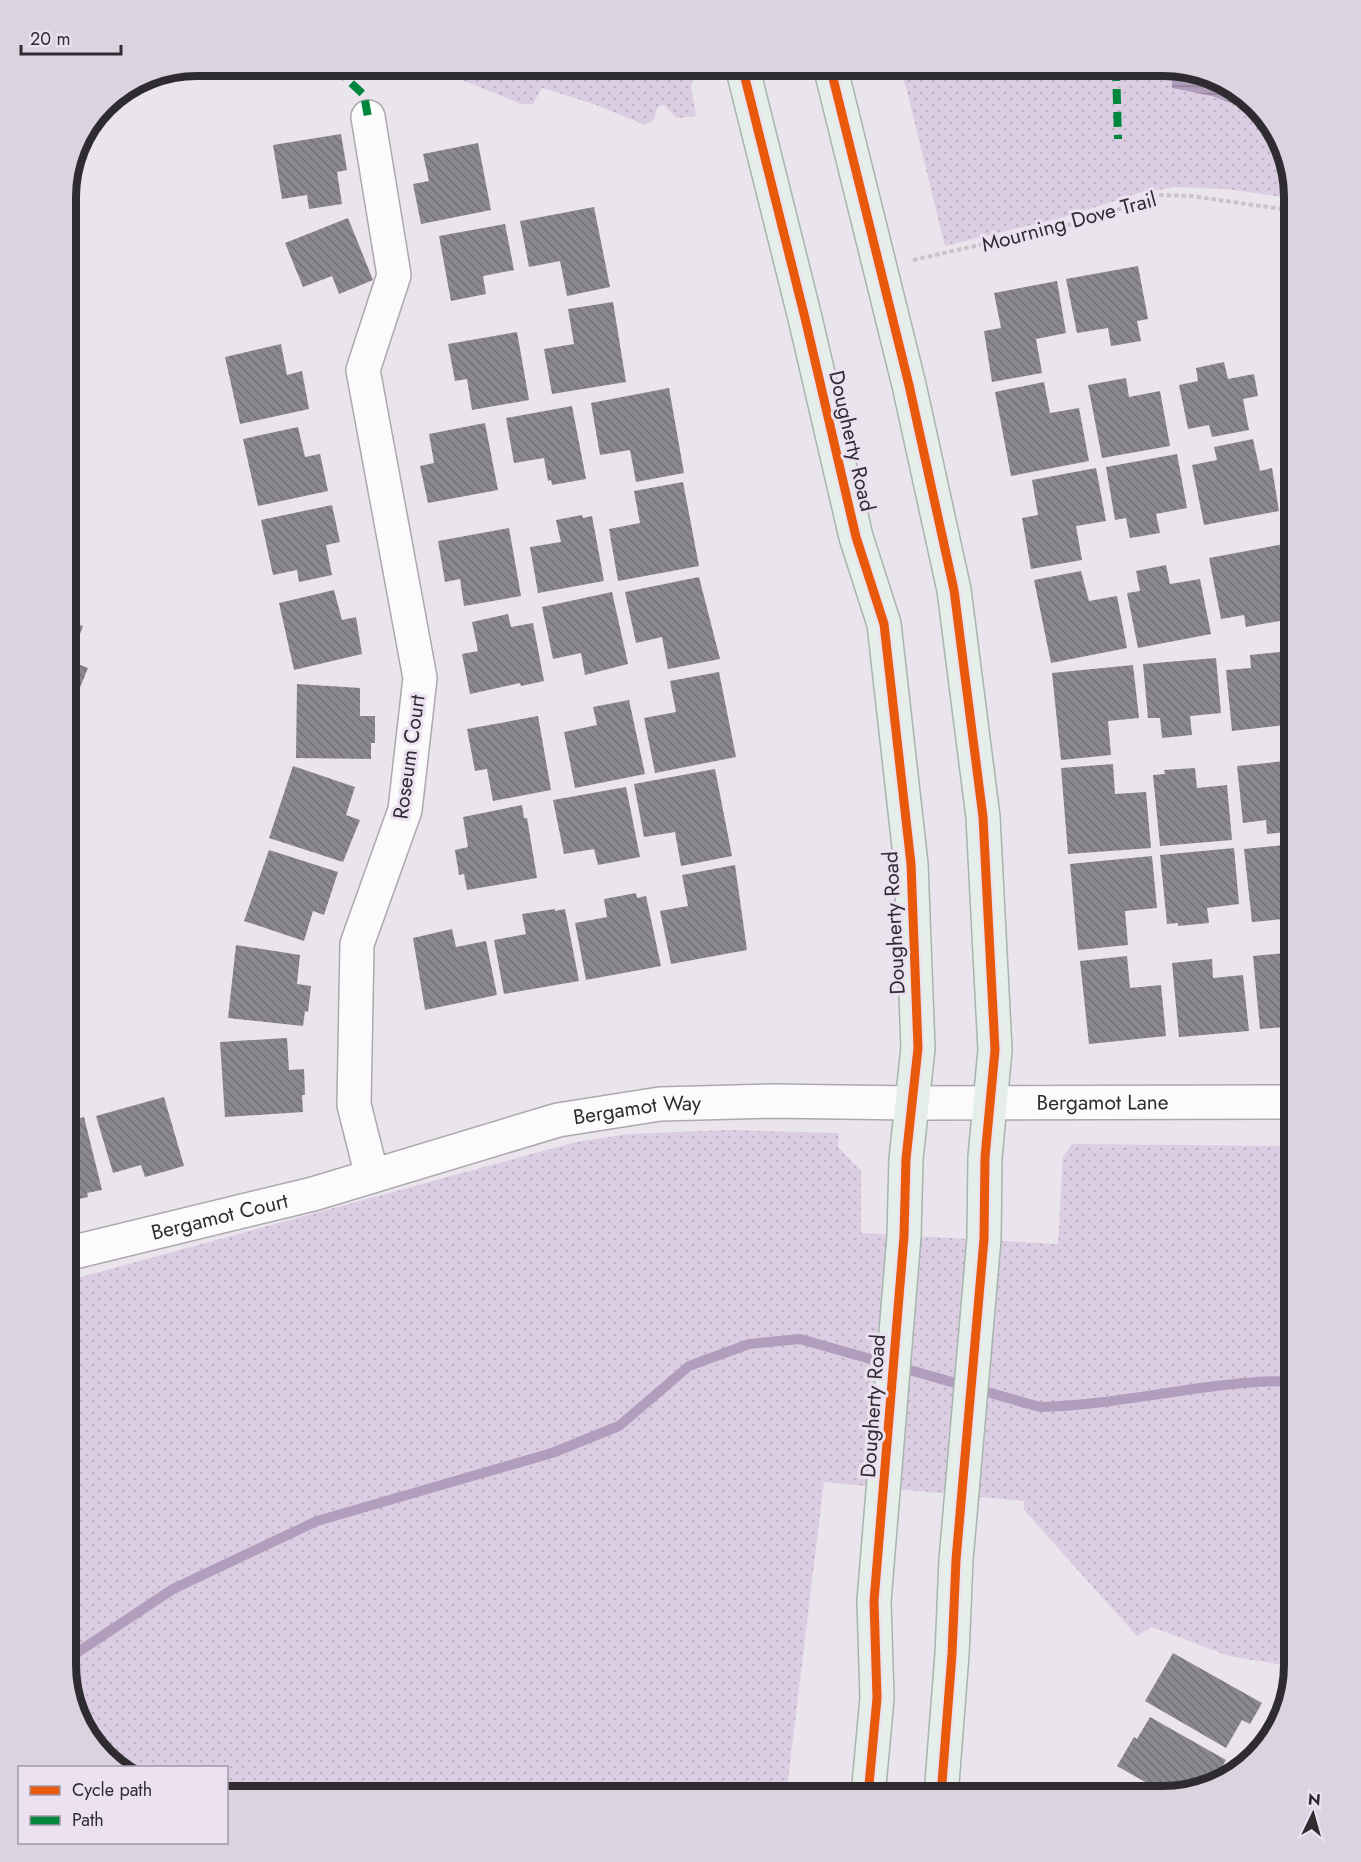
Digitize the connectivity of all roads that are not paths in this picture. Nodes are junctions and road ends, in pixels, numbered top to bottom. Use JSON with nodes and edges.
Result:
{"nodes":[{"id":1,"x":745,"y":77,"type":"edge"},
{"id":2,"x":833,"y":77,"type":"edge"},
{"id":3,"x":368,"y":117,"type":"dead end"},
{"id":4,"x":990,"y":1101,"type":"junction"},
{"id":5,"x":1284,"y":1102,"type":"edge"},
{"id":6,"x":911,"y":1103,"type":"junction"},
{"id":7,"x":372,"y":1176,"type":"junction"},
{"id":8,"x":77,"y":1251,"type":"edge"},
{"id":9,"x":869,"y":1786,"type":"edge"},
{"id":10,"x":942,"y":1786,"type":"edge"}],
"edges":[{"from":1,"to":6,"type":"main road","name":"Dougherty Road"},
{"from":2,"to":4,"type":"main road"},
{"from":3,"to":7,"type":"street","name":"Roseum Court"},
{"from":4,"to":5,"type":"street","name":"Bergamot Lane"},
{"from":4,"to":6,"type":"street","name":"Bergamot Lane"},
{"from":4,"to":10,"type":"main road"},
{"from":6,"to":7,"type":"street","name":"Bergamot Way"},
{"from":6,"to":9,"type":"main road","name":"Dougherty Road"},
{"from":7,"to":8,"type":"street","name":"Bergamot Court"}]}
